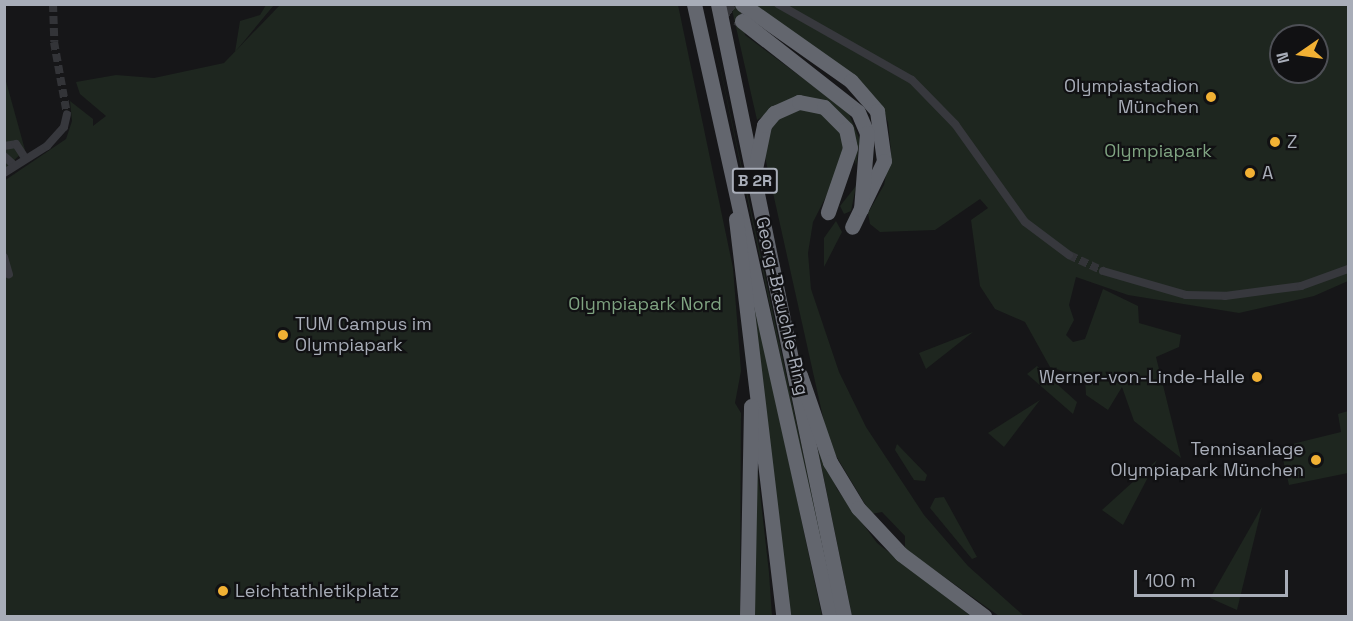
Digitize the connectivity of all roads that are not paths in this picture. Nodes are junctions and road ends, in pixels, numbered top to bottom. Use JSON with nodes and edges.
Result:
{"nodes":[{"id":1,"x":694,"y":4,"type":"edge"},
{"id":2,"x":718,"y":4,"type":"edge"},
{"id":3,"x":742,"y":4,"type":"tunnel mouth"},
{"id":4,"x":778,"y":4,"type":"edge"},
{"id":5,"x":742,"y":21,"type":"tunnel mouth"},
{"id":6,"x":67,"y":114,"type":"tunnel mouth"},
{"id":7,"x":4,"y":146,"type":"edge"},
{"id":8,"x":4,"y":156,"type":"edge"},
{"id":9,"x":25,"y":158,"type":"junction"},
{"id":10,"x":865,"y":162,"type":"junction"},
{"id":11,"x":14,"y":165,"type":"junction"},
{"id":12,"x":4,"y":172,"type":"edge"},
{"id":13,"x":754,"y":175,"type":"junction"},
{"id":14,"x":735,"y":195,"type":"junction"},
{"id":15,"x":861,"y":209,"type":"junction"},
{"id":16,"x":852,"y":227,"type":"dead end"},
{"id":17,"x":1069,"y":255,"type":"tunnel mouth"},
{"id":18,"x":4,"y":257,"type":"edge"},
{"id":19,"x":1348,"y":268,"type":"edge"},
{"id":20,"x":1104,"y":271,"type":"tunnel mouth"},
{"id":21,"x":9,"y":274,"type":"dead end"},
{"id":22,"x":793,"y":358,"type":"junction"},
{"id":23,"x":755,"y":391,"type":"junction"},
{"id":24,"x":747,"y":616,"type":"edge"},
{"id":25,"x":783,"y":616,"type":"edge"},
{"id":26,"x":830,"y":616,"type":"edge"},
{"id":27,"x":844,"y":616,"type":"edge"},
{"id":28,"x":984,"y":616,"type":"edge"}],
"edges":[{"from":1,"to":14,"type":"highway","name":"Georg-Brauchle-Ring","number":"B 2R"},
{"from":2,"to":13,"type":"highway","name":"Georg-Brauchle-Ring","number":"B 2R"},
{"from":3,"to":15,"type":"highway"},
{"from":4,"to":17,"type":"street"},
{"from":5,"to":10,"type":"highway"},
{"from":6,"to":9,"type":"street"},
{"from":7,"to":9,"type":"street"},
{"from":8,"to":11,"type":"street"},
{"from":9,"to":11,"type":"street"},
{"from":10,"to":13,"type":"highway"},
{"from":10,"to":15,"type":"highway"},
{"from":11,"to":12,"type":"street"},
{"from":13,"to":22,"type":"highway","name":"Georg-Brauchle-Ring","number":"B 2R"},
{"from":14,"to":23,"type":"highway","number":"B 2R"},
{"from":14,"to":26,"type":"highway","name":"Georg-Brauchle-Ring"},
{"from":15,"to":16,"type":"highway"},
{"from":18,"to":21,"type":"street"},
{"from":19,"to":20,"type":"street"},
{"from":22,"to":27,"type":"highway","name":"Georg-Brauchle-Ring"},
{"from":22,"to":28,"type":"highway","number":"B 2R"},
{"from":23,"to":24,"type":"highway"},
{"from":23,"to":25,"type":"highway","number":"B 2R"}]}
